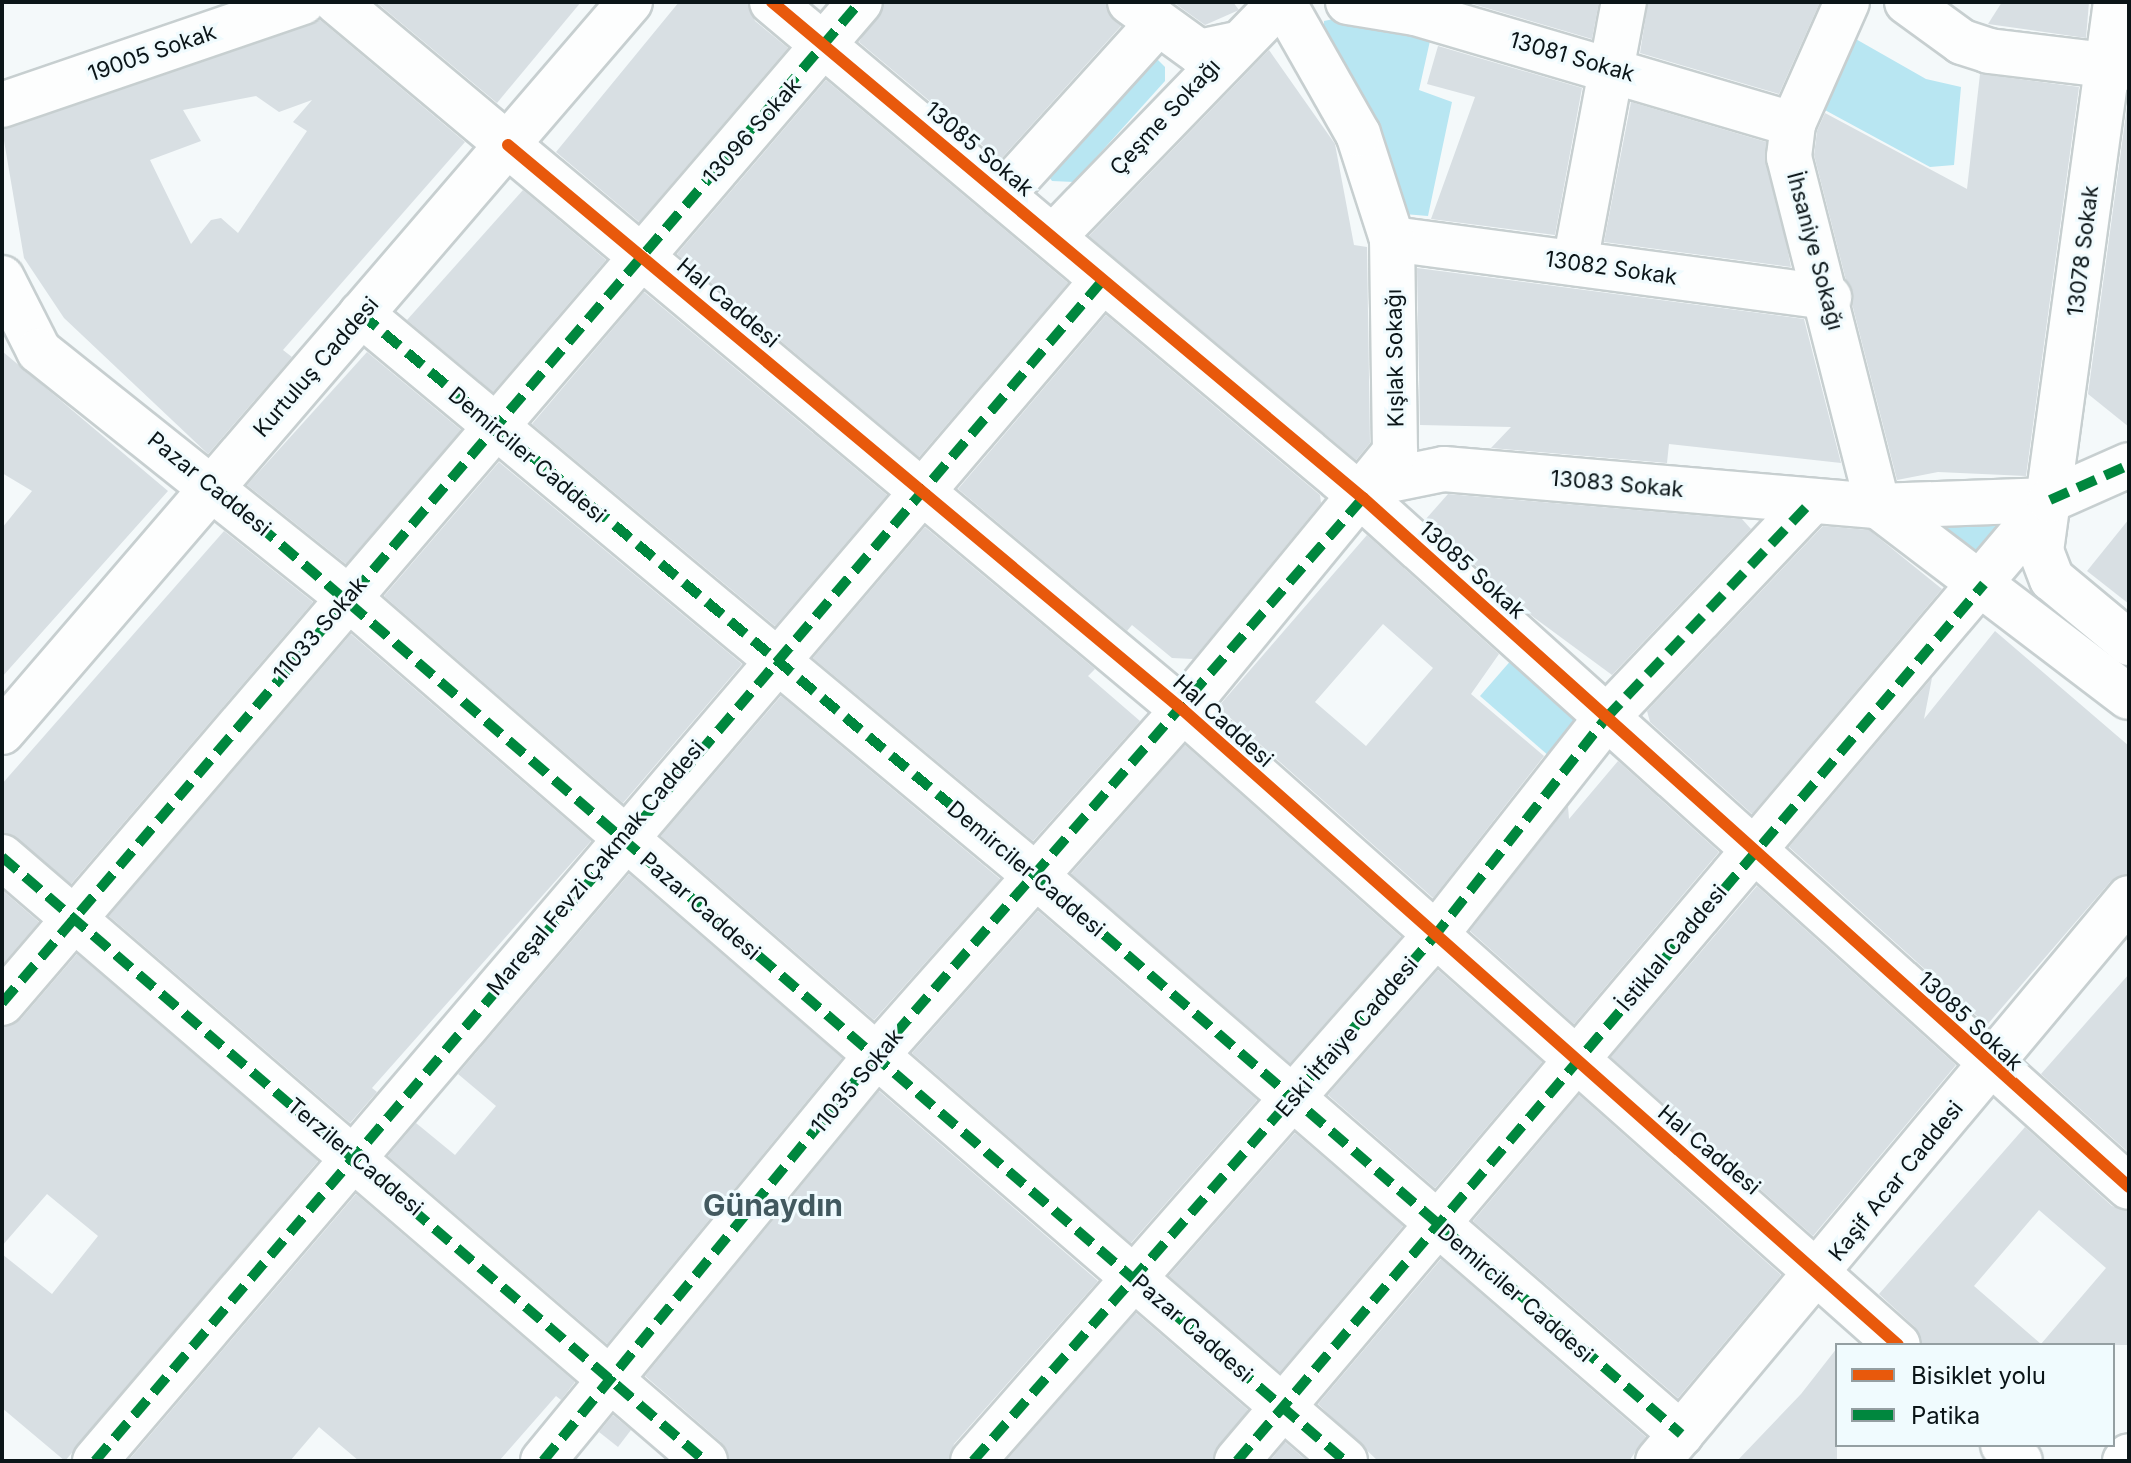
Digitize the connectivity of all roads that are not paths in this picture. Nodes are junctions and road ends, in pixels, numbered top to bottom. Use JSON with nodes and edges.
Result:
{"nodes":[{"id":1,"x":303,"y":2,"type":"edge"},
{"id":2,"x":337,"y":2,"type":"edge"},
{"id":3,"x":630,"y":2,"type":"edge"},
{"id":4,"x":772,"y":2,"type":"edge"},
{"id":5,"x":860,"y":2,"type":"edge"},
{"id":6,"x":1282,"y":2,"type":"edge"},
{"id":7,"x":1348,"y":2,"type":"edge"},
{"id":8,"x":1624,"y":2,"type":"edge"},
{"id":9,"x":1847,"y":2,"type":"edge"},
{"id":10,"x":1907,"y":2,"type":"edge"},
{"id":11,"x":2116,"y":2,"type":"edge"},
{"id":12,"x":1144,"y":12,"type":"edge"},
{"id":13,"x":232,"y":14,"type":"edge"},
{"id":14,"x":1233,"y":45,"type":"junction"},
{"id":15,"x":827,"y":48,"type":"junction"},
{"id":16,"x":1608,"y":67,"type":"junction"},
{"id":17,"x":2118,"y":68,"type":"edge"},
{"id":18,"x":2,"y":105,"type":"edge"},
{"id":19,"x":1793,"y":124,"type":"junction"},
{"id":20,"x":508,"y":145,"type":"junction"},
{"id":21,"x":1002,"y":195,"type":"junction"},
{"id":22,"x":1053,"y":237,"type":"junction"},
{"id":23,"x":1392,"y":239,"type":"junction"},
{"id":24,"x":640,"y":256,"type":"junction"},
{"id":25,"x":1575,"y":263,"type":"junction"},
{"id":26,"x":1102,"y":281,"type":"junction"},
{"id":27,"x":4,"y":292,"type":"edge"},
{"id":28,"x":1829,"y":297,"type":"junction"},
{"id":29,"x":361,"y":314,"type":"junction"},
{"id":30,"x":494,"y":430,"type":"junction"},
{"id":31,"x":2129,"y":465,"type":"edge"},
{"id":32,"x":213,"y":486,"type":"junction"},
{"id":33,"x":925,"y":494,"type":"junction"},
{"id":34,"x":1363,"y":498,"type":"junction"},
{"id":35,"x":2050,"y":500,"type":"junction"},
{"id":36,"x":1812,"y":501,"type":"junction"},
{"id":37,"x":1878,"y":506,"type":"junction"},
{"id":38,"x":1984,"y":584,"type":"junction"},
{"id":39,"x":347,"y":597,"type":"junction"},
{"id":40,"x":2129,"y":643,"type":"edge"},
{"id":41,"x":776,"y":658,"type":"junction"},
{"id":42,"x":2129,"y":697,"type":"edge"},
{"id":43,"x":1183,"y":710,"type":"junction"},
{"id":44,"x":1606,"y":718,"type":"junction"},
{"id":45,"x":2,"y":732,"type":"edge"},
{"id":46,"x":620,"y":837,"type":"junction"},
{"id":47,"x":1758,"y":848,"type":"junction"},
{"id":48,"x":2,"y":857,"type":"edge"},
{"id":49,"x":1036,"y":876,"type":"junction"},
{"id":50,"x":2125,"y":909,"type":"edge"},
{"id":51,"x":74,"y":918,"type":"junction"},
{"id":52,"x":1433,"y":938,"type":"junction"},
{"id":53,"x":2,"y":1003,"type":"edge"},
{"id":54,"x":875,"y":1057,"type":"junction"},
{"id":55,"x":1575,"y":1062,"type":"junction"},
{"id":56,"x":1989,"y":1067,"type":"junction"},
{"id":57,"x":1293,"y":1100,"type":"junction"},
{"id":58,"x":354,"y":1156,"type":"junction"},
{"id":59,"x":2129,"y":1187,"type":"edge"},
{"id":60,"x":1440,"y":1228,"type":"junction"},
{"id":61,"x":1822,"y":1271,"type":"junction"},
{"id":62,"x":1131,"y":1276,"type":"junction"},
{"id":63,"x":1896,"y":1343,"type":"edge"},
{"id":64,"x":614,"y":1378,"type":"junction"},
{"id":65,"x":1283,"y":1407,"type":"junction"},
{"id":66,"x":2005,"y":1447,"type":"edge"},
{"id":67,"x":1670,"y":1448,"type":"edge"},
{"id":68,"x":2129,"y":1456,"type":"edge"},
{"id":69,"x":95,"y":1461,"type":"edge"},
{"id":70,"x":543,"y":1461,"type":"edge"},
{"id":71,"x":705,"y":1461,"type":"edge"},
{"id":72,"x":973,"y":1461,"type":"edge"},
{"id":73,"x":1237,"y":1461,"type":"edge"},
{"id":74,"x":1345,"y":1461,"type":"edge"},
{"id":75,"x":2020,"y":1461,"type":"edge"},
{"id":76,"x":2125,"y":1461,"type":"edge"}],
"edges":[{"from":1,"to":13,"type":"street","name":"19005 Sokak"},
{"from":2,"to":20,"type":"street","name":"Hal Caddesi"},
{"from":3,"to":20,"type":"street","name":"Kurtuluş Caddesi"},
{"from":4,"to":15,"type":"street","name":"13085 Sokak"},
{"from":5,"to":15,"type":"street","name":"13096 Sokak"},
{"from":6,"to":14,"type":"street","name":"Çeşme Sokağı"},
{"from":6,"to":23,"type":"street","name":"Kışlak Sokağı"},
{"from":7,"to":16,"type":"street","name":"13081 Sokak"},
{"from":8,"to":16,"type":"street"},
{"from":9,"to":19,"type":"street","name":"İhsaniye Sokağı"},
{"from":10,"to":17,"type":"street"},
{"from":11,"to":17,"type":"street","name":"13078 Sokak"},
{"from":12,"to":14,"type":"street"},
{"from":12,"to":21,"type":"street"},
{"from":13,"to":18,"type":"street","name":"19005 Sokak"},
{"from":14,"to":22,"type":"street","name":"Çeşme Sokağı"},
{"from":15,"to":21,"type":"street","name":"13085 Sokak"},
{"from":15,"to":24,"type":"street","name":"13096 Sokak"},
{"from":16,"to":19,"type":"street","name":"13081 Sokak"},
{"from":16,"to":25,"type":"street"},
{"from":17,"to":35,"type":"street","name":"13078 Sokak"},
{"from":19,"to":28,"type":"street","name":"İhsaniye Sokağı"},
{"from":20,"to":24,"type":"street","name":"Hal Caddesi"},
{"from":20,"to":29,"type":"street","name":"Kurtuluş Caddesi"},
{"from":21,"to":22,"type":"street","name":"13085 Sokak"},
{"from":22,"to":26,"type":"street","name":"13085 Sokak"},
{"from":23,"to":25,"type":"street","name":"13082 Sokak"},
{"from":23,"to":34,"type":"street","name":"Kışlak Sokağı"},
{"from":24,"to":30,"type":"street","name":"11033 Sokak"},
{"from":24,"to":33,"type":"street","name":"Hal Caddesi"},
{"from":25,"to":28,"type":"street","name":"13082 Sokak"},
{"from":26,"to":33,"type":"street","name":"Mareşal Fevzi Çakmak Caddesi"},
{"from":26,"to":34,"type":"street","name":"13085 Sokak"},
{"from":27,"to":32,"type":"street","name":"Pazar Caddesi"},
{"from":28,"to":37,"type":"street","name":"İhsaniye Sokağı"},
{"from":29,"to":30,"type":"street","name":"Demirciler Caddesi"},
{"from":29,"to":32,"type":"street","name":"Kurtuluş Caddesi"},
{"from":30,"to":39,"type":"street","name":"11033 Sokak"},
{"from":30,"to":41,"type":"street","name":"Demirciler Caddesi"},
{"from":31,"to":35,"type":"street","name":"İstiklal Caddesi"},
{"from":32,"to":39,"type":"street","name":"Pazar Caddesi"},
{"from":32,"to":45,"type":"street","name":"Kurtuluş Caddesi"},
{"from":33,"to":41,"type":"street","name":"Mareşal Fevzi Çakmak Caddesi"},
{"from":33,"to":43,"type":"street","name":"Hal Caddesi"},
{"from":34,"to":36,"type":"street","name":"13083 Sokak"},
{"from":34,"to":43,"type":"street","name":"Kışlak Sokağı"},
{"from":34,"to":44,"type":"street","name":"13085 Sokak"},
{"from":35,"to":37,"type":"street","name":"13083 Sokak"},
{"from":35,"to":38,"type":"street","name":"İstiklal Caddesi"},
{"from":35,"to":40,"type":"street"},
{"from":36,"to":37,"type":"street","name":"13083 Sokak"},
{"from":36,"to":44,"type":"street","name":"Eski İtfaiye Caddesi"},
{"from":37,"to":38,"type":"street"},
{"from":38,"to":42,"type":"street"},
{"from":38,"to":47,"type":"street","name":"İstiklal Caddesi"},
{"from":39,"to":46,"type":"street","name":"Pazar Caddesi"},
{"from":39,"to":51,"type":"street","name":"11033 Sokak"},
{"from":41,"to":46,"type":"street","name":"Mareşal Fevzi Çakmak Caddesi"},
{"from":41,"to":49,"type":"street","name":"Demirciler Caddesi"},
{"from":43,"to":49,"type":"street","name":"11035 Sokak"},
{"from":43,"to":52,"type":"street","name":"Hal Caddesi"},
{"from":44,"to":47,"type":"street","name":"13085 Sokak"},
{"from":44,"to":52,"type":"street","name":"Eski İtfaiye Caddesi"},
{"from":46,"to":54,"type":"street","name":"Pazar Caddesi"},
{"from":46,"to":58,"type":"street","name":"Mareşal Fevzi Çakmak Caddesi"},
{"from":47,"to":55,"type":"street","name":"İstiklal Caddesi"},
{"from":47,"to":56,"type":"street","name":"13085 Sokak"},
{"from":48,"to":51,"type":"street","name":"Terziler Caddesi"},
{"from":49,"to":54,"type":"street","name":"11035 Sokak"},
{"from":49,"to":57,"type":"street","name":"Demirciler Caddesi"},
{"from":50,"to":56,"type":"street","name":"Kaşif Acar Caddesi"},
{"from":51,"to":53,"type":"street","name":"11033 Sokak"},
{"from":51,"to":58,"type":"street","name":"Terziler Caddesi"},
{"from":52,"to":55,"type":"street","name":"Hal Caddesi"},
{"from":52,"to":57,"type":"street","name":"Eski İtfaiye Caddesi"},
{"from":54,"to":62,"type":"street","name":"Pazar Caddesi"},
{"from":54,"to":64,"type":"street","name":"11035 Sokak"},
{"from":55,"to":60,"type":"street","name":"İstiklal Caddesi"},
{"from":55,"to":61,"type":"street","name":"Hal Caddesi"},
{"from":56,"to":59,"type":"street","name":"13085 Sokak"},
{"from":56,"to":61,"type":"street","name":"Kaşif Acar Caddesi"},
{"from":57,"to":60,"type":"street","name":"Demirciler Caddesi"},
{"from":57,"to":62,"type":"street","name":"Eski İtfaiye Caddesi"},
{"from":58,"to":64,"type":"street","name":"Terziler Caddesi"},
{"from":58,"to":69,"type":"street","name":"Mareşal Fevzi Çakmak Caddesi"},
{"from":60,"to":65,"type":"street","name":"İstiklal Caddesi"},
{"from":60,"to":67,"type":"street","name":"Demirciler Caddesi"},
{"from":61,"to":63,"type":"street","name":"Hal Caddesi"},
{"from":61,"to":67,"type":"street","name":"Kaşif Acar Caddesi"},
{"from":62,"to":65,"type":"street","name":"Pazar Caddesi"},
{"from":62,"to":72,"type":"street","name":"Eski İtfaiye Caddesi"},
{"from":64,"to":70,"type":"street","name":"11035 Sokak"},
{"from":64,"to":71,"type":"street","name":"Terziler Caddesi"},
{"from":65,"to":73,"type":"street","name":"İstiklal Caddesi"},
{"from":65,"to":74,"type":"street","name":"Pazar Caddesi"},
{"from":66,"to":75,"type":"street"},
{"from":68,"to":76,"type":"street"}]}
